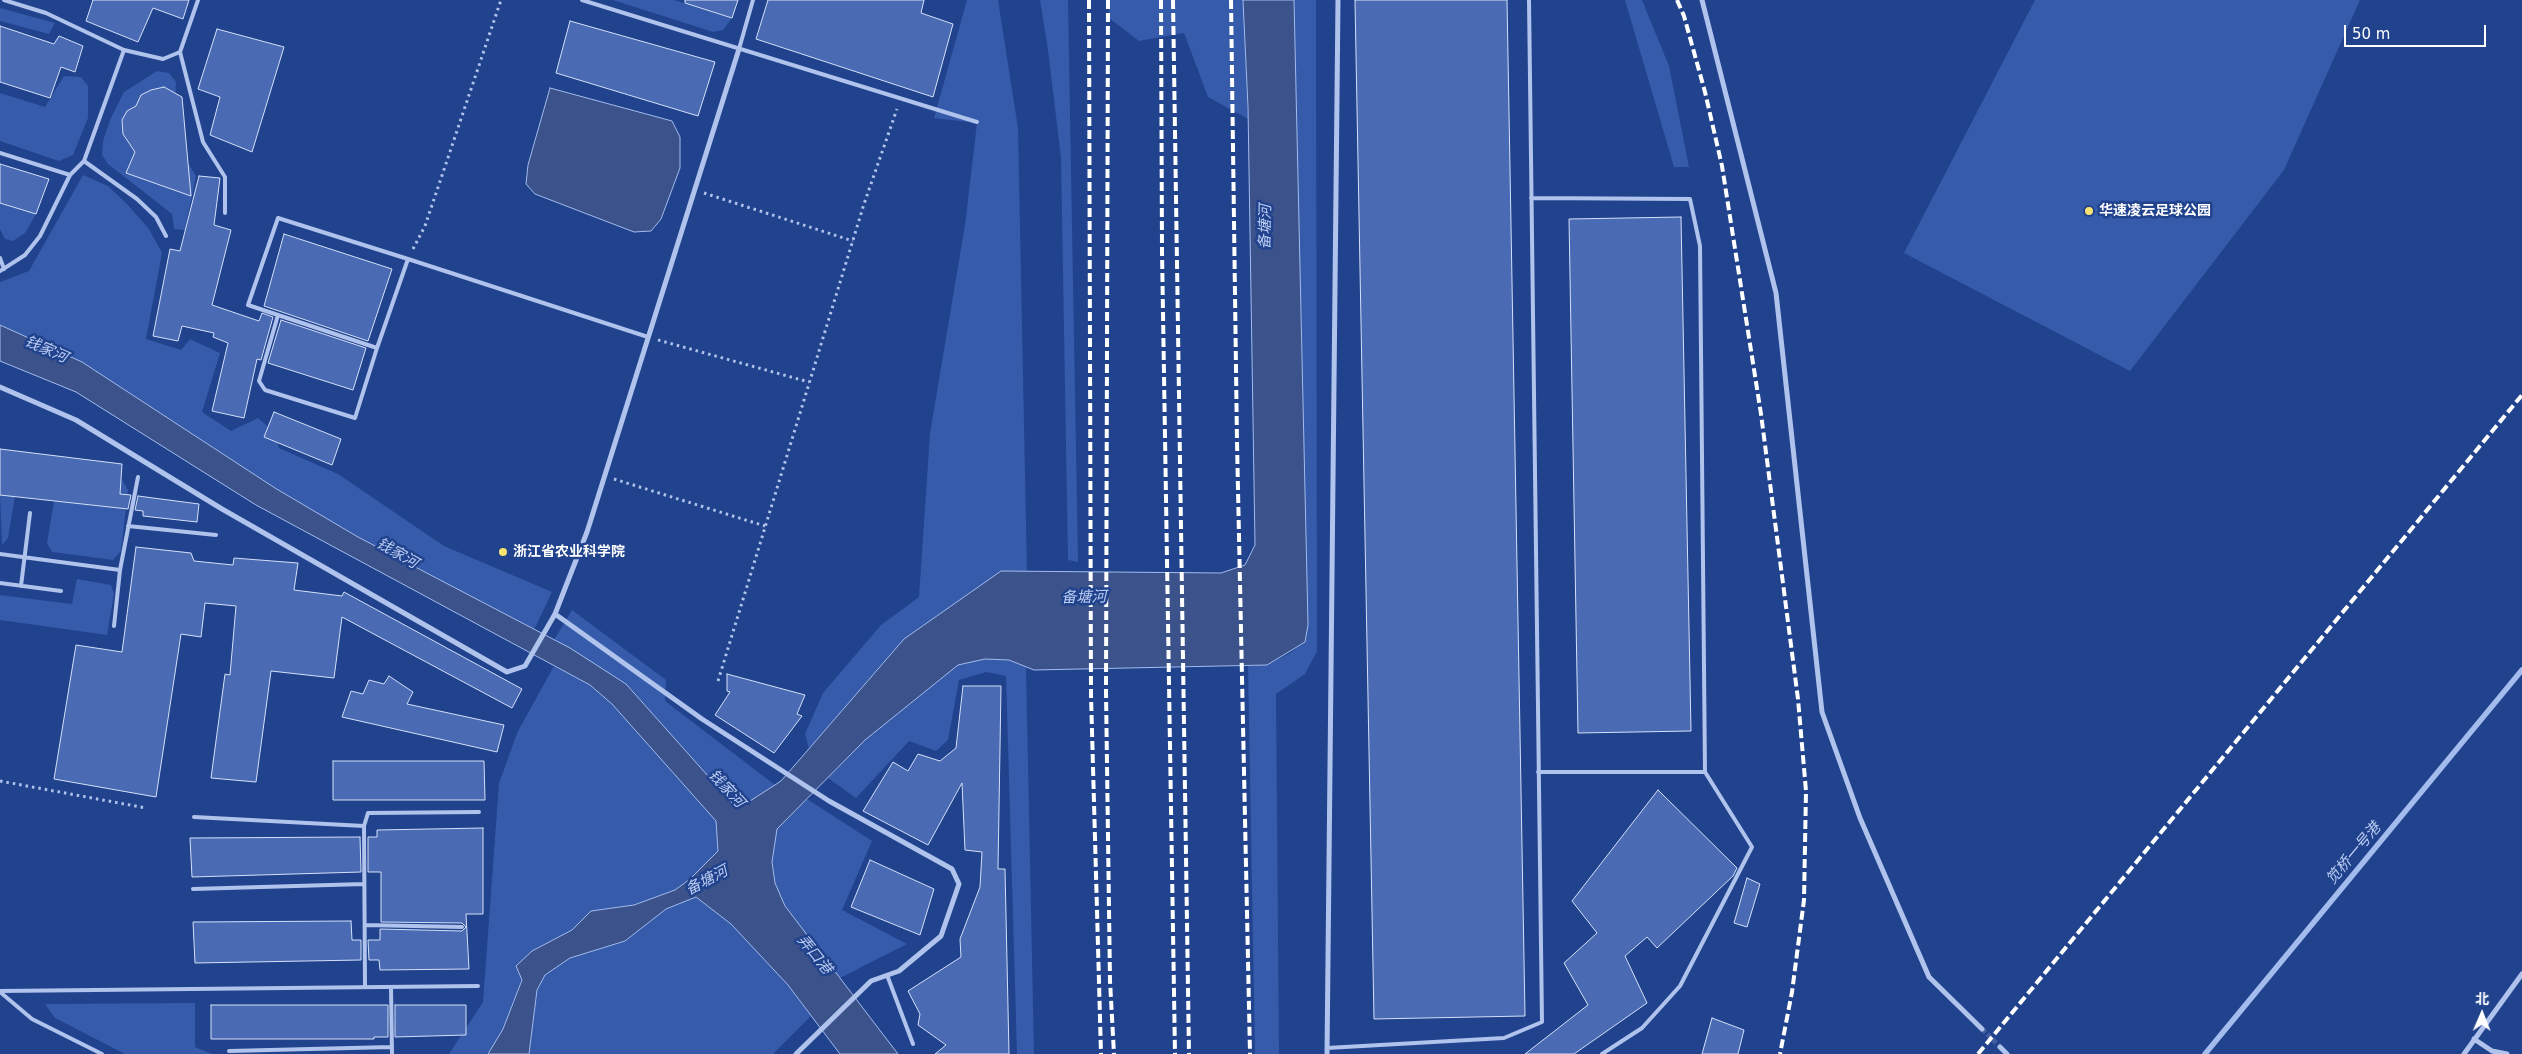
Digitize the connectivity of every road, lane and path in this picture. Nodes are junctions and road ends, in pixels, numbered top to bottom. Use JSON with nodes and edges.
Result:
{"nodes":[{"id":1,"x":4,"y":0,"type":"edge"},
{"id":2,"x":198,"y":0,"type":"edge"},
{"id":3,"x":502,"y":0,"type":"edge"},
{"id":4,"x":582,"y":0,"type":"edge"},
{"id":5,"x":753,"y":0,"type":"edge"},
{"id":6,"x":1338,"y":0,"type":"edge"},
{"id":7,"x":1528,"y":0,"type":"edge"},
{"id":8,"x":1702,"y":0,"type":"edge"},
{"id":9,"x":739,"y":49,"type":"junction"},
{"id":10,"x":124,"y":50,"type":"junction"},
{"id":11,"x":180,"y":52,"type":"junction"},
{"id":12,"x":900,"y":99,"type":"junction"},
{"id":13,"x":977,"y":122,"type":"dead end"},
{"id":14,"x":0,"y":153,"type":"edge"},
{"id":15,"x":84,"y":161,"type":"junction"},
{"id":16,"x":70,"y":175,"type":"junction"},
{"id":17,"x":694,"y":190,"type":"junction"},
{"id":18,"x":1531,"y":198,"type":"junction"},
{"id":19,"x":225,"y":213,"type":"dead end"},
{"id":20,"x":166,"y":236,"type":"dead end"},
{"id":21,"x":853,"y":241,"type":"junction"},
{"id":22,"x":0,"y":258,"type":"edge"},
{"id":23,"x":408,"y":259,"type":"junction"},
{"id":24,"x":2,"y":270,"type":"edge"},
{"id":25,"x":278,"y":315,"type":"junction"},
{"id":26,"x":648,"y":337,"type":"junction"},
{"id":27,"x":377,"y":348,"type":"junction"},
{"id":28,"x":809,"y":382,"type":"junction"},
{"id":29,"x":0,"y":387,"type":"edge"},
{"id":30,"x":138,"y":476,"type":"dead end"},
{"id":31,"x":604,"y":476,"type":"junction"},
{"id":32,"x":30,"y":513,"type":"dead end"},
{"id":33,"x":128,"y":526,"type":"junction"},
{"id":34,"x":765,"y":526,"type":"junction"},
{"id":35,"x":216,"y":535,"type":"dead end"},
{"id":36,"x":0,"y":554,"type":"edge"},
{"id":37,"x":26,"y":557,"type":"junction"},
{"id":38,"x":120,"y":570,"type":"junction"},
{"id":39,"x":0,"y":583,"type":"edge"},
{"id":40,"x":21,"y":586,"type":"junction"},
{"id":41,"x":61,"y":591,"type":"dead end"},
{"id":42,"x":555,"y":614,"type":"junction"},
{"id":43,"x":114,"y":626,"type":"dead end"},
{"id":44,"x":718,"y":681,"type":"dead end"},
{"id":45,"x":1538,"y":772,"type":"junction"},
{"id":46,"x":1705,"y":772,"type":"junction"},
{"id":47,"x":0,"y":781,"type":"edge"},
{"id":48,"x":146,"y":808,"type":"dead end"},
{"id":49,"x":479,"y":812,"type":"dead end"},
{"id":50,"x":194,"y":817,"type":"dead end"},
{"id":51,"x":364,"y":826,"type":"junction"},
{"id":52,"x":364,"y":884,"type":"junction"},
{"id":53,"x":194,"y":889,"type":"dead end"},
{"id":54,"x":365,"y":925,"type":"junction"},
{"id":55,"x":462,"y":927,"type":"dead end"},
{"id":56,"x":2522,"y":974,"type":"edge"},
{"id":57,"x":887,"y":975,"type":"junction"},
{"id":58,"x":478,"y":986,"type":"dead end"},
{"id":59,"x":365,"y":987,"type":"junction"},
{"id":60,"x":391,"y":987,"type":"junction"},
{"id":61,"x":0,"y":992,"type":"edge"},
{"id":62,"x":1982,"y":1029,"type":"tunnel mouth"},
{"id":63,"x":2474,"y":1039,"type":"junction"},
{"id":64,"x":913,"y":1044,"type":"dead end"},
{"id":65,"x":392,"y":1047,"type":"junction"},
{"id":66,"x":2000,"y":1047,"type":"tunnel mouth"},
{"id":67,"x":229,"y":1051,"type":"dead end"},
{"id":68,"x":1327,"y":1051,"type":"edge"},
{"id":69,"x":102,"y":1054,"type":"edge"},
{"id":70,"x":392,"y":1054,"type":"edge"},
{"id":71,"x":796,"y":1054,"type":"edge"},
{"id":72,"x":1602,"y":1054,"type":"edge"},
{"id":73,"x":2007,"y":1054,"type":"edge"},
{"id":74,"x":2464,"y":1054,"type":"edge"},
{"id":75,"x":2507,"y":1054,"type":"edge"}],
"edges":[{"from":1,"to":10,"type":"lane"},
{"from":2,"to":11,"type":"lane"},
{"from":3,"to":23,"type":"path"},
{"from":4,"to":9,"type":"lane"},
{"from":5,"to":9,"type":"lane"},
{"from":6,"to":68,"type":"street"},
{"from":7,"to":18,"type":"lane"},
{"from":8,"to":62,"type":"street"},
{"from":9,"to":12,"type":"lane"},
{"from":9,"to":17,"type":"street"},
{"from":10,"to":11,"type":"lane"},
{"from":10,"to":15,"type":"lane"},
{"from":11,"to":19,"type":"lane"},
{"from":12,"to":13,"type":"lane"},
{"from":12,"to":21,"type":"path"},
{"from":14,"to":16,"type":"lane"},
{"from":15,"to":16,"type":"lane"},
{"from":15,"to":20,"type":"lane"},
{"from":16,"to":24,"type":"lane"},
{"from":17,"to":21,"type":"path"},
{"from":17,"to":26,"type":"street"},
{"from":18,"to":45,"type":"lane"},
{"from":18,"to":46,"type":"lane"},
{"from":21,"to":28,"type":"path"},
{"from":22,"to":24,"type":"lane"},
{"from":23,"to":25,"type":"lane"},
{"from":23,"to":26,"type":"lane"},
{"from":23,"to":27,"type":"lane"},
{"from":25,"to":27,"type":"lane"},
{"from":25,"to":27,"type":"lane"},
{"from":26,"to":28,"type":"path"},
{"from":26,"to":31,"type":"street"},
{"from":28,"to":34,"type":"path"},
{"from":29,"to":42,"type":"street"},
{"from":30,"to":33,"type":"lane"},
{"from":31,"to":34,"type":"path"},
{"from":31,"to":42,"type":"street"},
{"from":32,"to":37,"type":"lane"},
{"from":33,"to":35,"type":"lane"},
{"from":33,"to":38,"type":"lane"},
{"from":34,"to":44,"type":"path"},
{"from":36,"to":37,"type":"lane"},
{"from":37,"to":38,"type":"lane"},
{"from":37,"to":40,"type":"lane"},
{"from":38,"to":43,"type":"lane"},
{"from":39,"to":40,"type":"lane"},
{"from":40,"to":41,"type":"lane"},
{"from":42,"to":57,"type":"street"},
{"from":45,"to":46,"type":"lane"},
{"from":45,"to":68,"type":"lane"},
{"from":46,"to":72,"type":"lane"},
{"from":47,"to":48,"type":"path"},
{"from":49,"to":51,"type":"lane"},
{"from":50,"to":51,"type":"lane"},
{"from":51,"to":52,"type":"lane"},
{"from":52,"to":53,"type":"lane"},
{"from":52,"to":54,"type":"lane"},
{"from":54,"to":55,"type":"lane"},
{"from":54,"to":59,"type":"lane"},
{"from":56,"to":63,"type":"street"},
{"from":57,"to":64,"type":"lane"},
{"from":57,"to":71,"type":"street"},
{"from":58,"to":60,"type":"lane"},
{"from":59,"to":60,"type":"lane"},
{"from":59,"to":61,"type":"lane"},
{"from":60,"to":65,"type":"lane"},
{"from":61,"to":69,"type":"lane"},
{"from":63,"to":74,"type":"street"},
{"from":63,"to":75,"type":"street"},
{"from":65,"to":67,"type":"lane"},
{"from":65,"to":70,"type":"lane"},
{"from":66,"to":73,"type":"street"}]}
